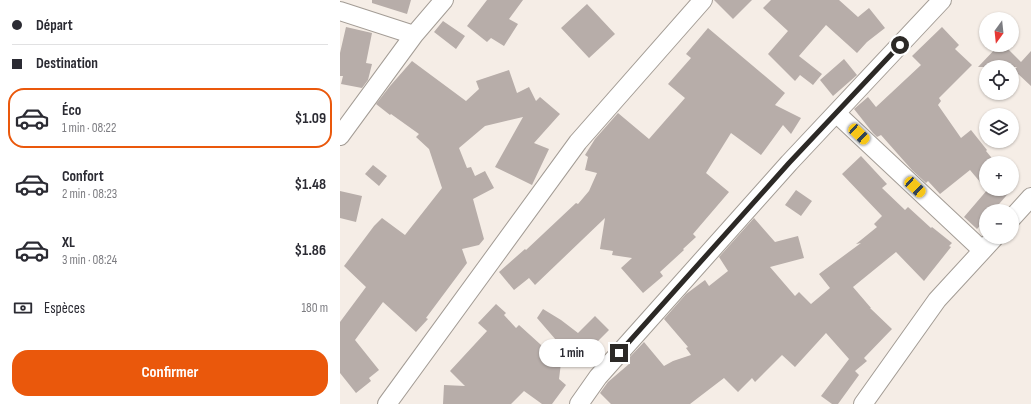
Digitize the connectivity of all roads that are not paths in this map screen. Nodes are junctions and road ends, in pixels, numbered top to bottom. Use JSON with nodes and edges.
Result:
{"nodes":[{"id":1,"x":444,"y":0,"type":"edge"},
{"id":2,"x":703,"y":0,"type":"edge"},
{"id":3,"x":942,"y":0,"type":"edge"},
{"id":4,"x":340,"y":11,"type":"edge"},
{"id":5,"x":414,"y":35,"type":"junction"},
{"id":6,"x":836,"y":112,"type":"junction"},
{"id":7,"x":340,"y":136,"type":"edge"},
{"id":8,"x":1031,"y":197,"type":"edge"},
{"id":9,"x":1019,"y":210,"type":"edge"},
{"id":10,"x":988,"y":244,"type":"edge"},
{"id":11,"x":982,"y":250,"type":"junction"},
{"id":12,"x":387,"y":404,"type":"edge"},
{"id":13,"x":579,"y":404,"type":"edge"},
{"id":14,"x":863,"y":404,"type":"edge"}],
"edges":[{"from":1,"to":5,"type":"street"},
{"from":2,"to":12,"type":"street"},
{"from":3,"to":6,"type":"street"},
{"from":4,"to":5,"type":"street"},
{"from":5,"to":7,"type":"street"},
{"from":6,"to":11,"type":"street"},
{"from":6,"to":13,"type":"street"},
{"from":8,"to":9,"type":"street"},
{"from":10,"to":11,"type":"street"},
{"from":11,"to":14,"type":"street"}]}
